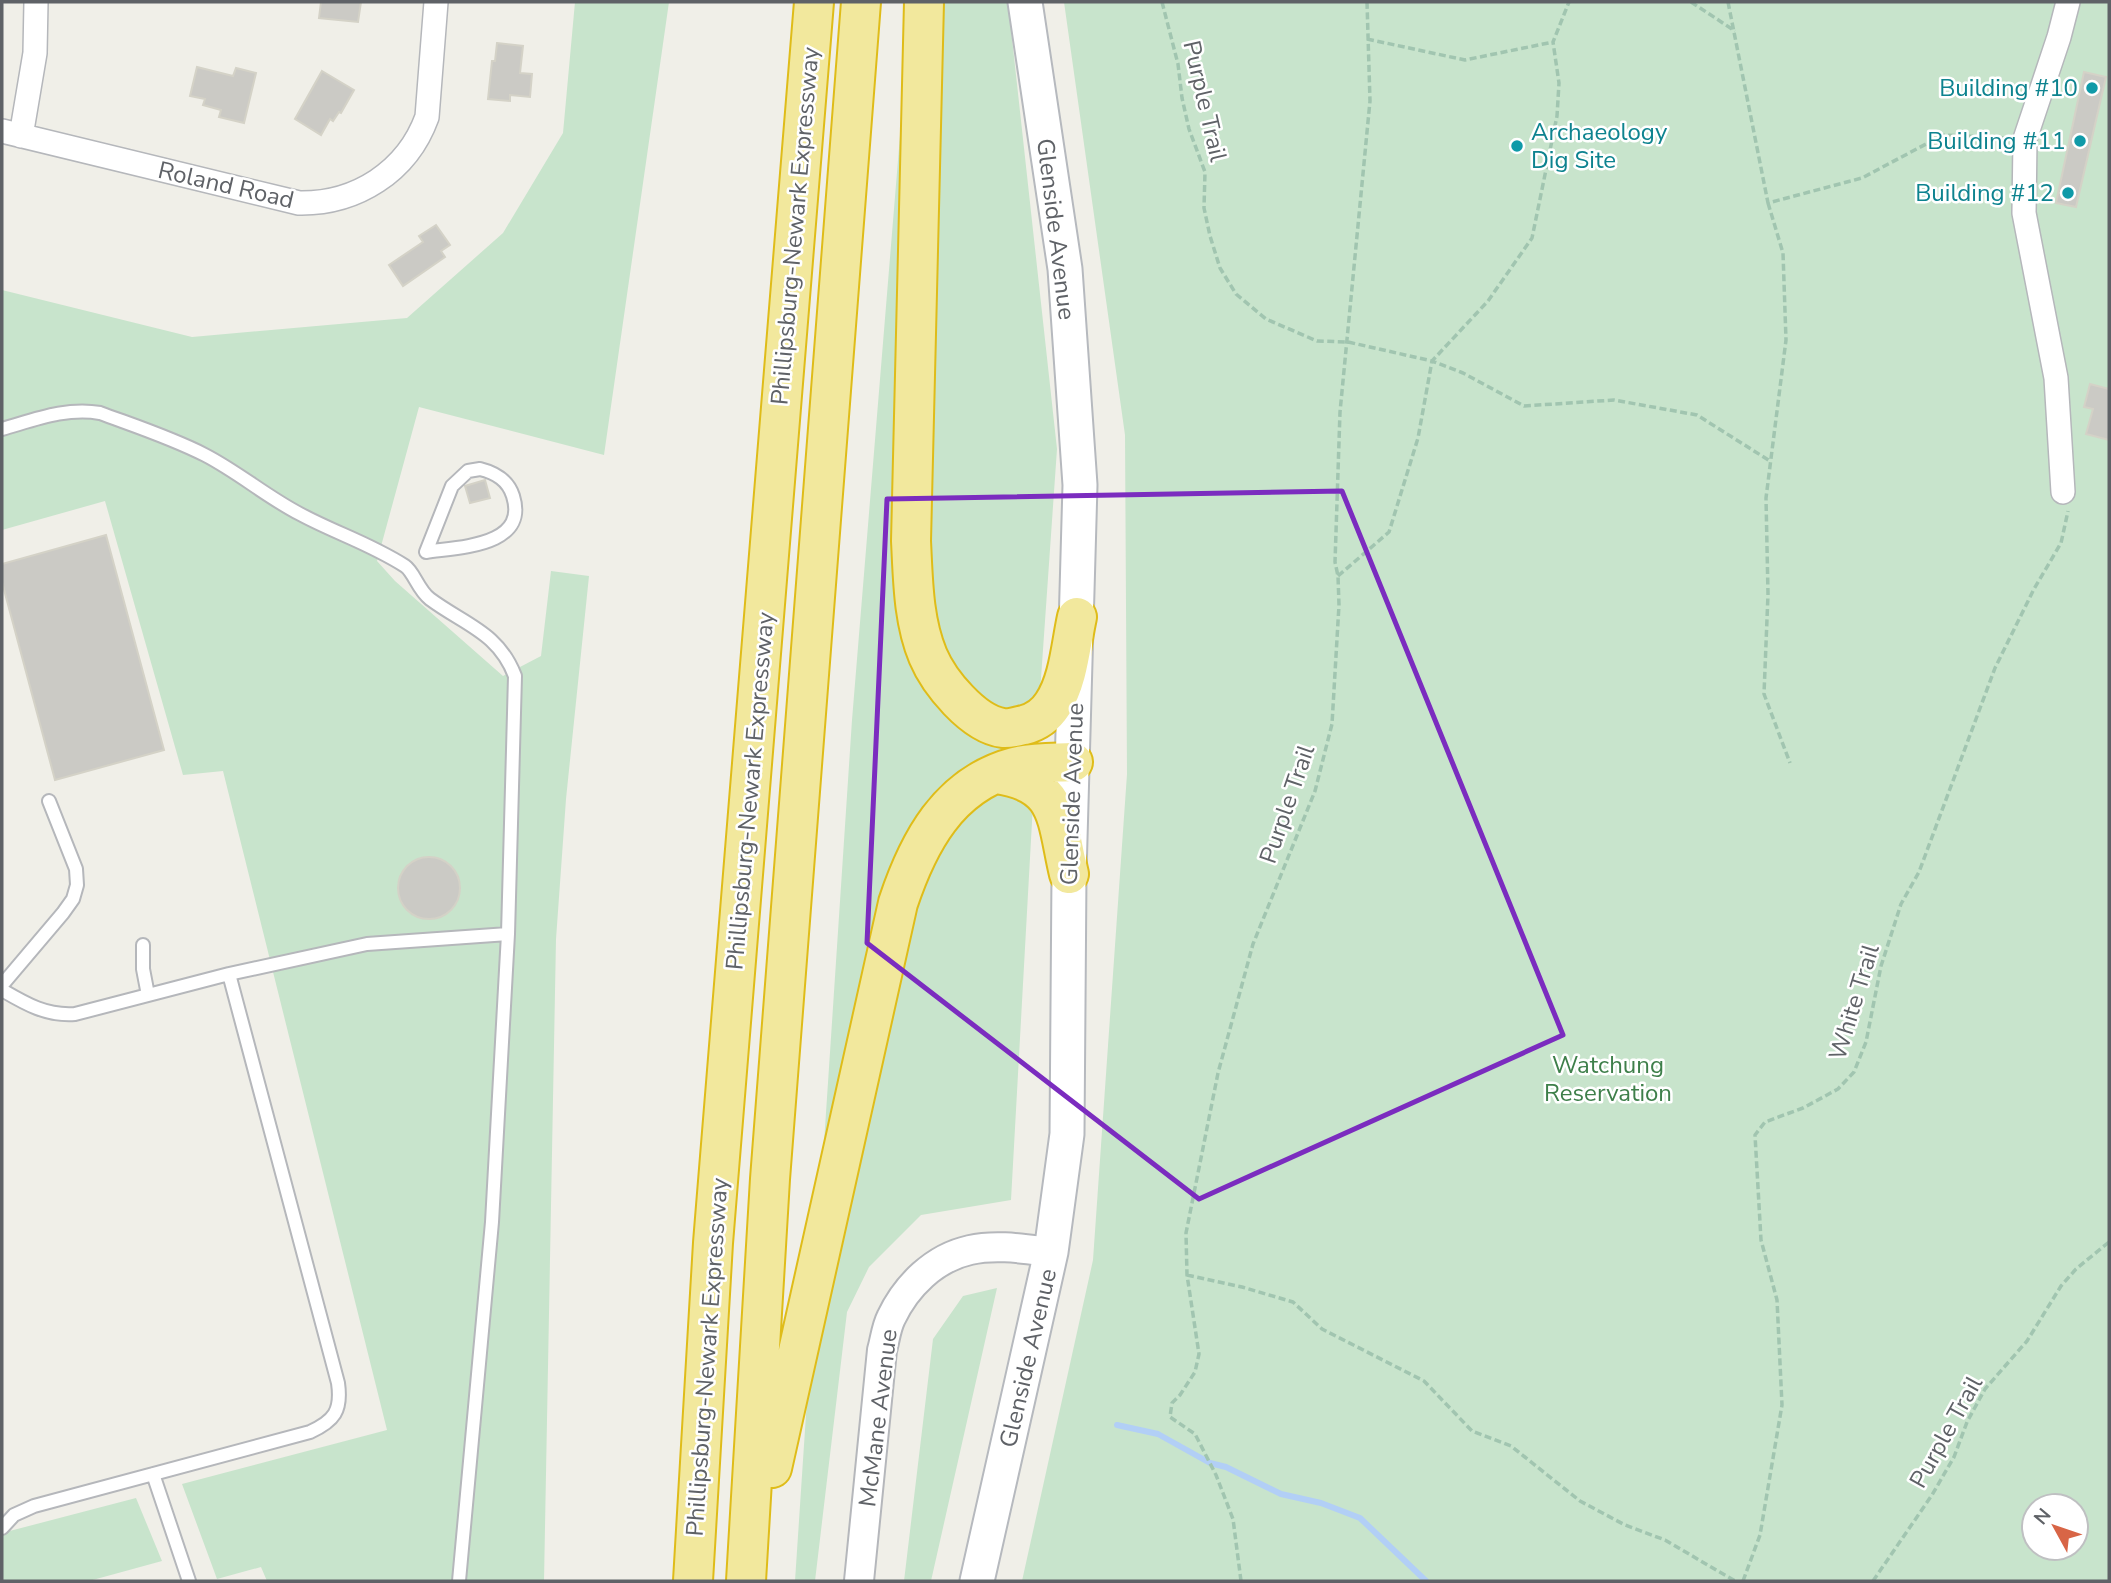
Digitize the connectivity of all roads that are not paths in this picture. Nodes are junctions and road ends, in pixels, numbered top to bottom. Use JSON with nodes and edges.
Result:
{"nodes":[{"id":1,"x":36,"y":2,"type":"edge"},
{"id":2,"x":436,"y":2,"type":"edge"},
{"id":3,"x":814,"y":2,"type":"edge"},
{"id":4,"x":861,"y":2,"type":"edge"},
{"id":5,"x":924,"y":2,"type":"edge"},
{"id":6,"x":1025,"y":2,"type":"edge"},
{"id":7,"x":2068,"y":2,"type":"edge"},
{"id":8,"x":12,"y":133,"type":"edge"},
{"id":9,"x":2,"y":429,"type":"edge"},
{"id":10,"x":2063,"y":492,"type":"road end"},
{"id":11,"x":426,"y":552,"type":"junction"},
{"id":12,"x":408,"y":568,"type":"junction"},
{"id":13,"x":1077,"y":617,"type":"junction"},
{"id":14,"x":1003,"y":728,"type":"junction"},
{"id":15,"x":1074,"y":751,"type":"junction"},
{"id":16,"x":996,"y":774,"type":"junction"},
{"id":17,"x":49,"y":801,"type":"dead end"},
{"id":18,"x":1069,"y":874,"type":"junction"},
{"id":19,"x":508,"y":934,"type":"junction"},
{"id":20,"x":143,"y":945,"type":"dead end"},
{"id":21,"x":229,"y":974,"type":"junction"},
{"id":22,"x":2,"y":987,"type":"edge"},
{"id":23,"x":148,"y":995,"type":"junction"},
{"id":24,"x":1051,"y":1252,"type":"junction"},
{"id":25,"x":153,"y":1474,"type":"junction"},
{"id":26,"x":2,"y":1528,"type":"edge"},
{"id":27,"x":189,"y":1581,"type":"edge"},
{"id":28,"x":459,"y":1581,"type":"edge"},
{"id":29,"x":693,"y":1581,"type":"edge"},
{"id":30,"x":746,"y":1581,"type":"edge"},
{"id":31,"x":757,"y":1581,"type":"edge"},
{"id":32,"x":859,"y":1581,"type":"edge"},
{"id":33,"x":977,"y":1581,"type":"edge"}],
"edges":[{"from":1,"to":8,"type":"street"},
{"from":2,"to":8,"type":"street","name":"Roland Road"},
{"from":3,"to":29,"type":"highway","name":"Phillipsburg-Newark Expressway"},
{"from":4,"to":30,"type":"highway","name":"Phillipsburg-Newark Expressway"},
{"from":5,"to":14,"type":"highway"},
{"from":6,"to":13,"type":"main road","name":"Glenside Avenue"},
{"from":7,"to":10,"type":"street"},
{"from":9,"to":12,"type":"lane"},
{"from":11,"to":11,"type":"lane"},
{"from":11,"to":12,"type":"lane"},
{"from":12,"to":19,"type":"lane"},
{"from":13,"to":14,"type":"highway"},
{"from":13,"to":15,"type":"main road","name":"Glenside Avenue"},
{"from":14,"to":15,"type":"highway"},
{"from":15,"to":16,"type":"highway"},
{"from":15,"to":18,"type":"main road","name":"Glenside Avenue"},
{"from":16,"to":18,"type":"highway"},
{"from":16,"to":31,"type":"highway"},
{"from":17,"to":22,"type":"lane"},
{"from":18,"to":24,"type":"main road","name":"Glenside Avenue"},
{"from":19,"to":21,"type":"lane"},
{"from":19,"to":28,"type":"lane"},
{"from":20,"to":23,"type":"lane"},
{"from":21,"to":23,"type":"lane"},
{"from":21,"to":25,"type":"lane"},
{"from":22,"to":23,"type":"lane"},
{"from":24,"to":32,"type":"street","name":"McMane Avenue"},
{"from":24,"to":33,"type":"main road","name":"Glenside Avenue"},
{"from":25,"to":26,"type":"lane"},
{"from":25,"to":27,"type":"lane"}]}
